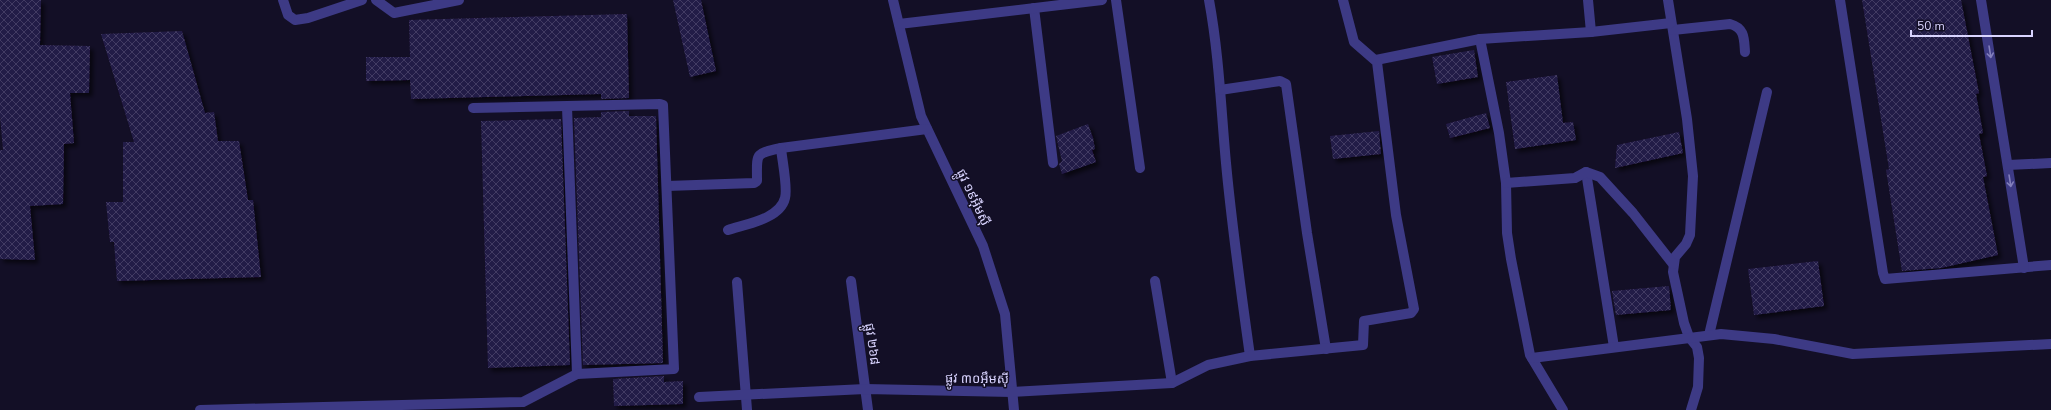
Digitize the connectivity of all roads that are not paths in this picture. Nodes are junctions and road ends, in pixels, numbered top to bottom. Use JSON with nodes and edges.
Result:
{"nodes":[{"id":1,"x":283,"y":0,"type":"edge"},
{"id":2,"x":362,"y":0,"type":"edge"},
{"id":3,"x":376,"y":0,"type":"edge"},
{"id":4,"x":459,"y":0,"type":"edge"},
{"id":5,"x":893,"y":0,"type":"edge"},
{"id":6,"x":1102,"y":0,"type":"edge"},
{"id":7,"x":1116,"y":0,"type":"edge"},
{"id":8,"x":1209,"y":0,"type":"edge"},
{"id":9,"x":1343,"y":0,"type":"edge"},
{"id":10,"x":1588,"y":0,"type":"edge"},
{"id":11,"x":1668,"y":0,"type":"edge"},
{"id":12,"x":1840,"y":0,"type":"edge"},
{"id":13,"x":1981,"y":0,"type":"edge"},
{"id":14,"x":1034,"y":8,"type":"junction"},
{"id":15,"x":899,"y":24,"type":"junction"},
{"id":16,"x":1672,"y":27,"type":"junction"},
{"id":17,"x":1591,"y":32,"type":"junction"},
{"id":18,"x":1480,"y":38,"type":"junction"},
{"id":19,"x":1745,"y":52,"type":"dead end"},
{"id":20,"x":1376,"y":60,"type":"junction"},
{"id":21,"x":1220,"y":90,"type":"junction"},
{"id":22,"x":1767,"y":92,"type":"dead end"},
{"id":23,"x":567,"y":107,"type":"junction"},
{"id":24,"x":473,"y":108,"type":"dead end"},
{"id":25,"x":927,"y":129,"type":"junction"},
{"id":26,"x":782,"y":148,"type":"junction"},
{"id":27,"x":1053,"y":163,"type":"dead end"},
{"id":28,"x":2051,"y":163,"type":"edge"},
{"id":29,"x":2008,"y":165,"type":"junction"},
{"id":30,"x":1140,"y":168,"type":"dead end"},
{"id":31,"x":1586,"y":172,"type":"junction"},
{"id":32,"x":1506,"y":183,"type":"junction"},
{"id":33,"x":667,"y":186,"type":"junction"},
{"id":34,"x":728,"y":230,"type":"dead end"},
{"id":35,"x":1673,"y":264,"type":"junction"},
{"id":36,"x":2051,"y":265,"type":"edge"},
{"id":37,"x":2024,"y":268,"type":"junction"},
{"id":38,"x":1155,"y":281,"type":"dead end"},
{"id":39,"x":737,"y":282,"type":"dead end"},
{"id":40,"x":850,"y":282,"type":"dead end"},
{"id":41,"x":1709,"y":335,"type":"junction"},
{"id":42,"x":1689,"y":338,"type":"junction"},
{"id":43,"x":2051,"y":344,"type":"edge"},
{"id":44,"x":1614,"y":347,"type":"junction"},
{"id":45,"x":1326,"y":349,"type":"junction"},
{"id":46,"x":1250,"y":356,"type":"junction"},
{"id":47,"x":1532,"y":358,"type":"junction"},
{"id":48,"x":577,"y":374,"type":"junction"},
{"id":49,"x":1172,"y":383,"type":"junction"},
{"id":50,"x":866,"y":389,"type":"junction"},
{"id":51,"x":1012,"y":392,"type":"junction"},
{"id":52,"x":746,"y":395,"type":"junction"},
{"id":53,"x":699,"y":396,"type":"dead end"},
{"id":54,"x":289,"y":408,"type":"edge"},
{"id":55,"x":200,"y":410,"type":"edge"},
{"id":56,"x":748,"y":410,"type":"edge"},
{"id":57,"x":868,"y":410,"type":"edge"},
{"id":58,"x":1014,"y":410,"type":"edge"},
{"id":59,"x":1563,"y":410,"type":"edge"},
{"id":60,"x":1691,"y":410,"type":"edge"}],
"edges":[{"from":1,"to":2,"type":"street"},
{"from":3,"to":4,"type":"street"},
{"from":5,"to":15,"type":"street","name":"ផ្លូវ ១៩អ៊ឹមស៊ី"},
{"from":6,"to":14,"type":"street"},
{"from":7,"to":30,"type":"street"},
{"from":8,"to":21,"type":"street"},
{"from":9,"to":20,"type":"street"},
{"from":10,"to":17,"type":"street"},
{"from":11,"to":16,"type":"street"},
{"from":12,"to":37,"type":"street"},
{"from":13,"to":29,"type":"street","one_way":true},
{"from":14,"to":15,"type":"street"},
{"from":14,"to":27,"type":"street"},
{"from":15,"to":25,"type":"street","name":"ផ្លូវ ១៩អ៊ឹមស៊ី"},
{"from":16,"to":17,"type":"street"},
{"from":16,"to":19,"type":"street"},
{"from":16,"to":35,"type":"street"},
{"from":17,"to":18,"type":"street"},
{"from":18,"to":20,"type":"street"},
{"from":18,"to":32,"type":"street"},
{"from":20,"to":45,"type":"street","name":"ផ្លូវ ៣០អ៊ឹមស៊ី"},
{"from":21,"to":45,"type":"street"},
{"from":21,"to":46,"type":"street"},
{"from":22,"to":41,"type":"street"},
{"from":23,"to":24,"type":"street"},
{"from":23,"to":33,"type":"street"},
{"from":23,"to":48,"type":"street"},
{"from":25,"to":26,"type":"street"},
{"from":25,"to":51,"type":"street","name":"ផ្លូវ ១៩អ៊ឹមស៊ី"},
{"from":26,"to":33,"type":"street"},
{"from":26,"to":34,"type":"street"},
{"from":28,"to":29,"type":"street"},
{"from":29,"to":37,"type":"street","one_way":true},
{"from":31,"to":32,"type":"street"},
{"from":31,"to":35,"type":"street"},
{"from":31,"to":44,"type":"street"},
{"from":32,"to":47,"type":"street"},
{"from":33,"to":48,"type":"street"},
{"from":35,"to":42,"type":"street"},
{"from":36,"to":37,"type":"street"},
{"from":38,"to":49,"type":"street"},
{"from":39,"to":52,"type":"street"},
{"from":40,"to":50,"type":"street","name":"ផ្លូវ ២៦៨"},
{"from":41,"to":42,"type":"street"},
{"from":41,"to":43,"type":"street"},
{"from":42,"to":44,"type":"street"},
{"from":42,"to":60,"type":"street"},
{"from":44,"to":47,"type":"street"},
{"from":45,"to":46,"type":"street","name":"ផ្លូវ ៣០អ៊ឹមស៊ី"},
{"from":46,"to":49,"type":"street","name":"ផ្លូវ ៣០អ៊ឹមស៊ី"},
{"from":47,"to":59,"type":"street"},
{"from":48,"to":54,"type":"street"},
{"from":49,"to":51,"type":"street","name":"ផ្លូវ ៣០អ៊ឹមស៊ី"},
{"from":50,"to":51,"type":"street","name":"ផ្លូវ ៣០អ៊ឹមស៊ី"},
{"from":50,"to":52,"type":"street","name":"ផ្លូវ ៣០អ៊ឹមស៊ី"},
{"from":50,"to":57,"type":"street","name":"ផ្លូវ ២៦៨"},
{"from":51,"to":58,"type":"street","name":"ផ្លូវ ១៩អ៊ឹមស៊ី"},
{"from":52,"to":53,"type":"street","name":"ផ្លូវ ៣០អ៊ឹមស៊ី"},
{"from":52,"to":56,"type":"street"},
{"from":54,"to":55,"type":"street"}]}
